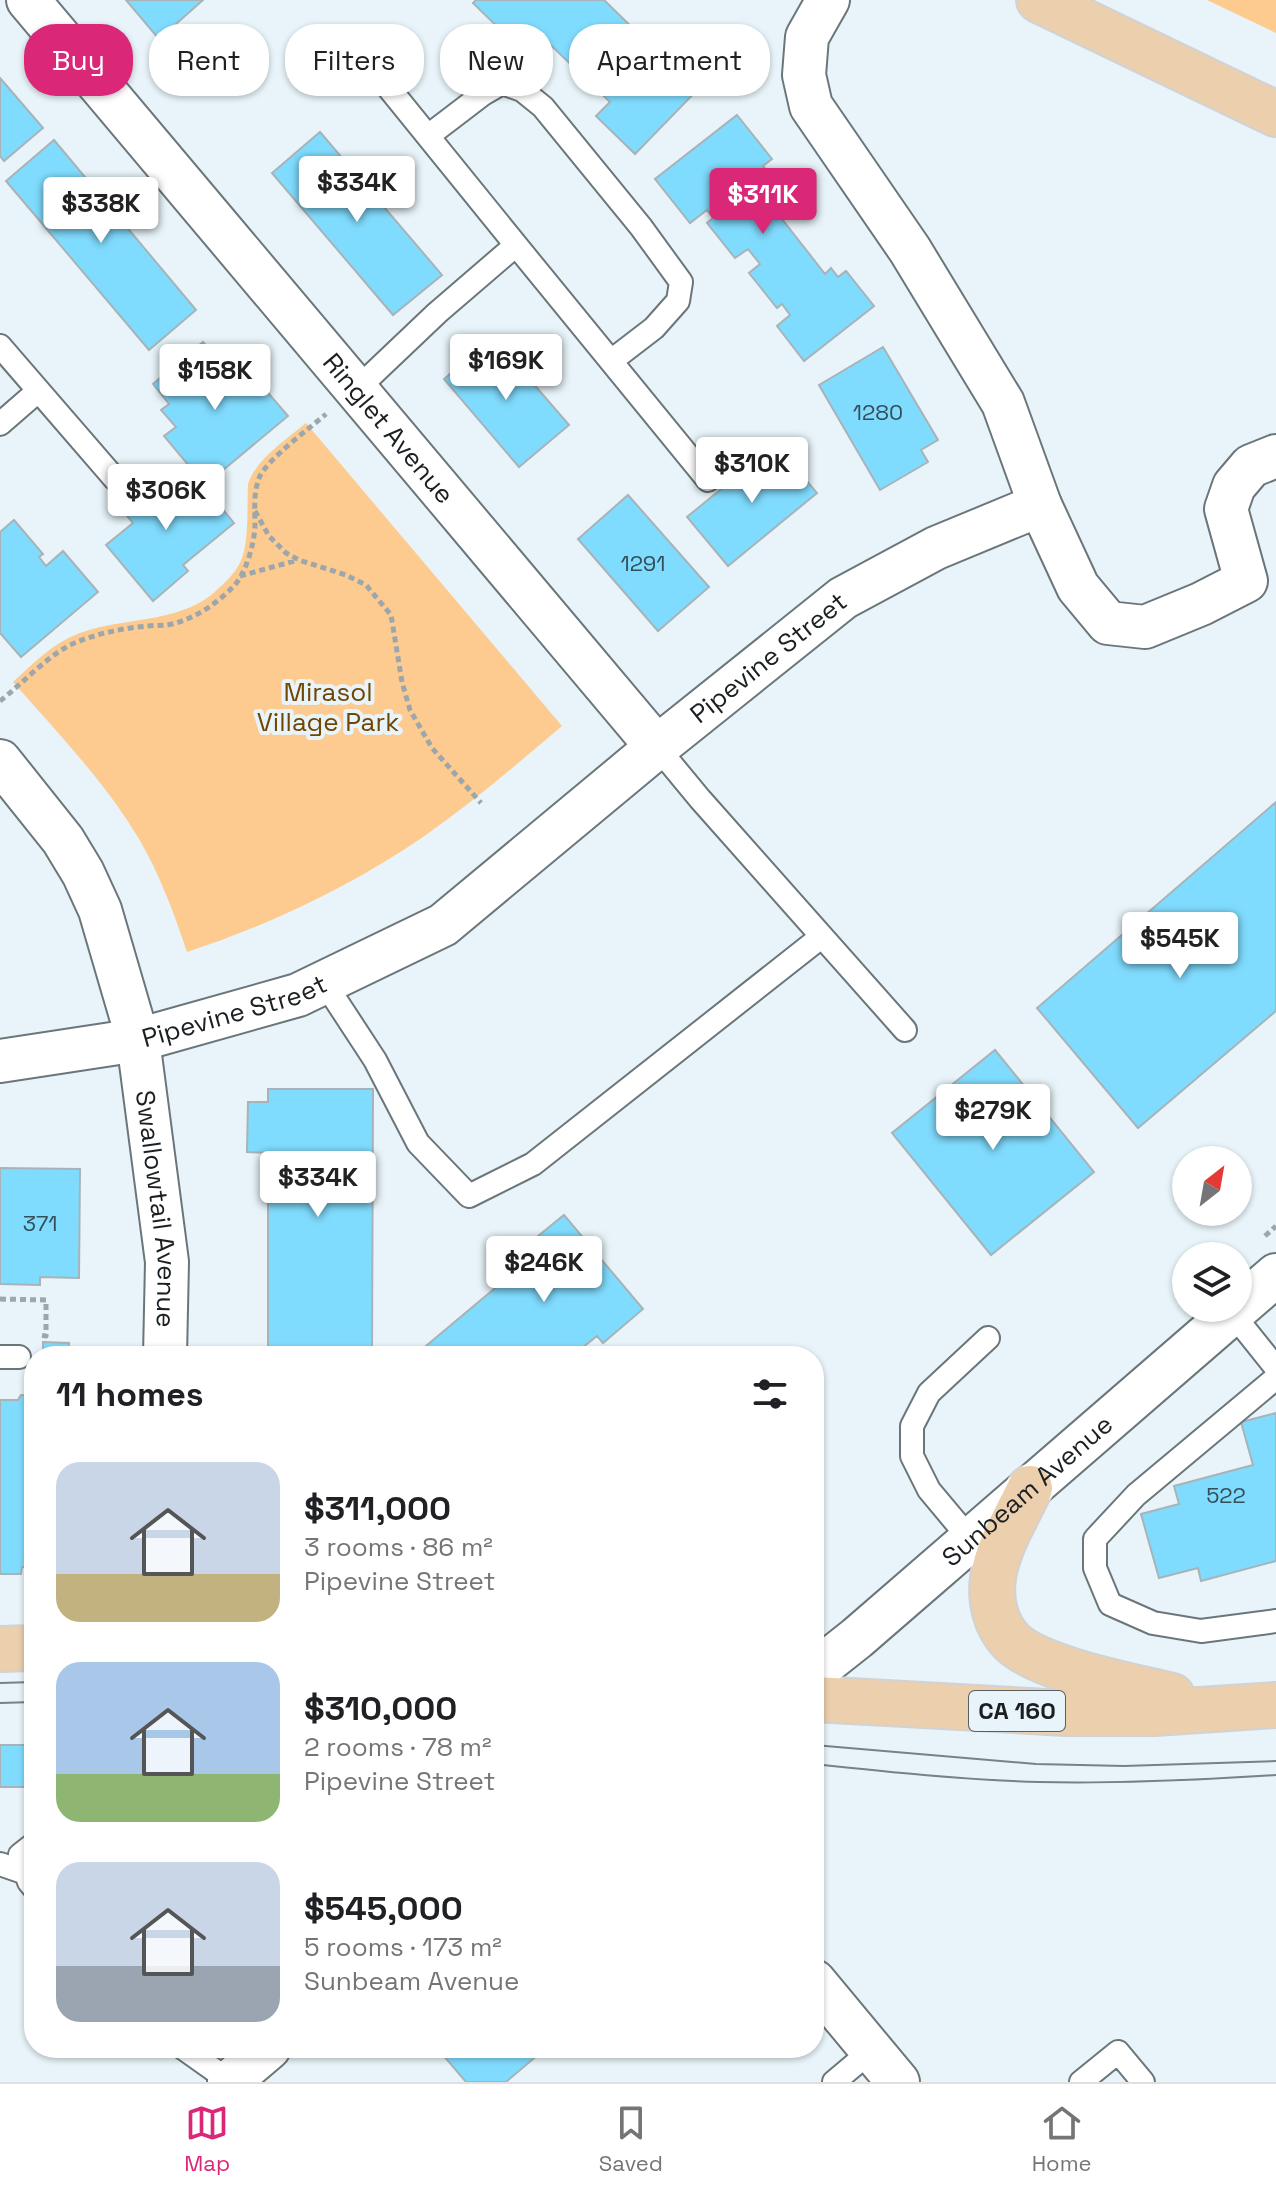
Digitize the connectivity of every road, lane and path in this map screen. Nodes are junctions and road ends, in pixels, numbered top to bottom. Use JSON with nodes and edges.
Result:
{"nodes":[{"id":1,"x":28,"y":0,"type":"edge"},
{"id":2,"x":828,"y":0,"type":"edge"},
{"id":3,"x":1039,"y":0,"type":"edge"},
{"id":4,"x":395,"y":96,"type":"edge"},
{"id":5,"x":1276,"y":114,"type":"edge"},
{"id":6,"x":428,"y":136,"type":"junction"},
{"id":7,"x":516,"y":245,"type":"junction"},
{"id":8,"x":0,"y":346,"type":"edge"},
{"id":9,"x":611,"y":361,"type":"junction"},
{"id":10,"x":357,"y":389,"type":"junction"},
{"id":11,"x":38,"y":391,"type":"junction"},
{"id":12,"x":0,"y":424,"type":"edge"},
{"id":13,"x":1276,"y":456,"type":"edge"},
{"id":14,"x":115,"y":479,"type":"dead end"},
{"id":15,"x":708,"y":480,"type":"dead end"},
{"id":16,"x":1040,"y":505,"type":"junction"},
{"id":17,"x":255,"y":510,"type":"junction"},
{"id":18,"x":299,"y":560,"type":"junction"},
{"id":19,"x":240,"y":576,"type":"junction"},
{"id":20,"x":0,"y":701,"type":"edge"},
{"id":21,"x":657,"y":747,"type":"junction"},
{"id":22,"x":0,"y":761,"type":"edge"},
{"id":23,"x":481,"y":803,"type":"dead end"},
{"id":24,"x":821,"y":937,"type":"junction"},
{"id":25,"x":324,"y":982,"type":"junction"},
{"id":26,"x":905,"y":1030,"type":"dead end"},
{"id":27,"x":138,"y":1040,"type":"junction"},
{"id":28,"x":0,"y":1061,"type":"edge"},
{"id":29,"x":1276,"y":1275,"type":"edge"},
{"id":30,"x":1252,"y":1296,"type":"edge"},
{"id":31,"x":0,"y":1299,"type":"edge"},
{"id":32,"x":1222,"y":1322,"type":"edge"},
{"id":33,"x":1244,"y":1322,"type":"edge"},
{"id":34,"x":988,"y":1338,"type":"dead end"},
{"id":35,"x":39,"y":1346,"type":"dead end"},
{"id":36,"x":165,"y":1346,"type":"edge"},
{"id":37,"x":1276,"y":1368,"type":"edge"},
{"id":38,"x":1276,"y":1378,"type":"edge"},
{"id":39,"x":1030,"y":1488,"type":"junction"},
{"id":40,"x":970,"y":1539,"type":"junction"},
{"id":41,"x":1276,"y":1621,"type":"edge"},
{"id":42,"x":24,"y":1648,"type":"edge"},
{"id":43,"x":0,"y":1649,"type":"edge"},
{"id":44,"x":824,"y":1664,"type":"edge"},
{"id":45,"x":824,"y":1700,"type":"edge"},
{"id":46,"x":1276,"y":1705,"type":"edge"},
{"id":47,"x":1221,"y":1708,"type":"junction"},
{"id":48,"x":0,"y":1864,"type":"edge"},
{"id":49,"x":24,"y":1877,"type":"edge"},
{"id":50,"x":824,"y":1993,"type":"edge"},
{"id":51,"x":872,"y":2050,"type":"junction"},
{"id":52,"x":197,"y":2058,"type":"edge"},
{"id":53,"x":258,"y":2058,"type":"edge"},
{"id":54,"x":230,"y":2082,"type":"edge"},
{"id":55,"x":834,"y":2082,"type":"edge"},
{"id":56,"x":898,"y":2082,"type":"edge"},
{"id":57,"x":1081,"y":2082,"type":"edge"},
{"id":58,"x":1143,"y":2082,"type":"edge"}],
"edges":[{"from":1,"to":10,"type":"street","name":"Ringlet Avenue"},
{"from":2,"to":16,"type":"street"},
{"from":3,"to":5,"type":"main road"},
{"from":4,"to":6,"type":"lane"},
{"from":6,"to":7,"type":"lane"},
{"from":6,"to":9,"type":"lane"},
{"from":7,"to":9,"type":"lane"},
{"from":7,"to":10,"type":"lane"},
{"from":8,"to":11,"type":"lane"},
{"from":9,"to":15,"type":"lane"},
{"from":10,"to":17,"type":"path"},
{"from":10,"to":21,"type":"street","name":"Ringlet Avenue"},
{"from":11,"to":12,"type":"lane"},
{"from":11,"to":14,"type":"lane"},
{"from":13,"to":16,"type":"street"},
{"from":16,"to":21,"type":"street","name":"Pipevine Street"},
{"from":17,"to":18,"type":"path"},
{"from":17,"to":19,"type":"path"},
{"from":18,"to":19,"type":"path"},
{"from":18,"to":23,"type":"path"},
{"from":19,"to":20,"type":"path"},
{"from":21,"to":24,"type":"lane"},
{"from":21,"to":25,"type":"street","name":"Pipevine Street"},
{"from":22,"to":27,"type":"street","name":"Swallowtail Avenue"},
{"from":24,"to":25,"type":"lane"},
{"from":24,"to":26,"type":"lane"},
{"from":25,"to":27,"type":"street","name":"Pipevine Street"},
{"from":27,"to":28,"type":"street","name":"Pipevine Street"},
{"from":27,"to":36,"type":"street","name":"Swallowtail Avenue"},
{"from":29,"to":30,"type":"street","name":"Sunbeam Avenue"},
{"from":31,"to":35,"type":"path"},
{"from":32,"to":39,"type":"street","name":"Sunbeam Avenue"},
{"from":33,"to":37,"type":"lane"},
{"from":34,"to":40,"type":"lane"},
{"from":38,"to":41,"type":"lane"},
{"from":39,"to":40,"type":"street","name":"Sunbeam Avenue"},
{"from":39,"to":47,"type":"main road"},
{"from":40,"to":44,"type":"street","name":"Sunbeam Avenue"},
{"from":42,"to":43,"type":"main road"},
{"from":45,"to":47,"type":"main road","number":"CA 160"},
{"from":46,"to":47,"type":"main road","number":"CA 160"},
{"from":48,"to":49,"type":"lane"},
{"from":50,"to":51,"type":"street"},
{"from":51,"to":55,"type":"lane"},
{"from":51,"to":56,"type":"street"},
{"from":52,"to":54,"type":"lane"},
{"from":53,"to":54,"type":"street"},
{"from":57,"to":58,"type":"lane"}]}
